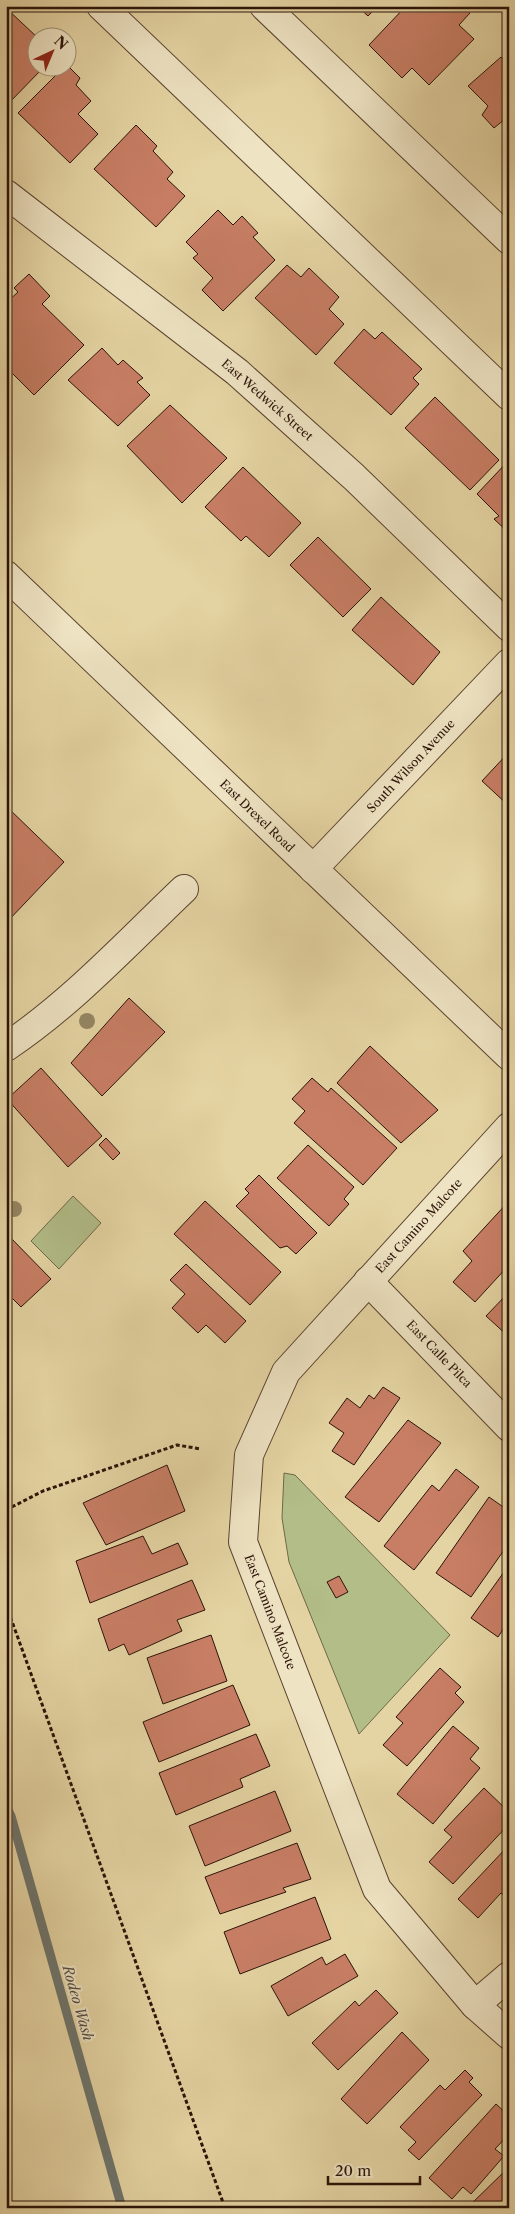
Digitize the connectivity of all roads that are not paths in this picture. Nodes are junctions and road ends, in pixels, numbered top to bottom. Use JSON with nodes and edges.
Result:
{"nodes":[{"id":1,"x":101,"y":6,"type":"edge"},
{"id":2,"x":264,"y":6,"type":"edge"},
{"id":3,"x":6,"y":194,"type":"edge"},
{"id":4,"x":509,"y":240,"type":"edge"},
{"id":5,"x":509,"y":396,"type":"edge"},
{"id":6,"x":6,"y":575,"type":"edge"},
{"id":7,"x":509,"y":627,"type":"edge"},
{"id":8,"x":509,"y":663,"type":"edge"},
{"id":9,"x":313,"y":869,"type":"junction"},
{"id":10,"x":184,"y":889,"type":"dead end"},
{"id":11,"x":6,"y":1047,"type":"edge"},
{"id":12,"x":509,"y":1056,"type":"edge"},
{"id":13,"x":509,"y":1127,"type":"edge"},
{"id":14,"x":368,"y":1281,"type":"junction"},
{"id":15,"x":509,"y":1427,"type":"edge"},
{"id":16,"x":509,"y":1976,"type":"edge"},
{"id":17,"x":475,"y":2005,"type":"junction"},
{"id":18,"x":509,"y":2034,"type":"edge"}],
"edges":[{"from":1,"to":5,"type":"street"},
{"from":2,"to":4,"type":"street"},
{"from":3,"to":7,"type":"street","name":"East Wedwick Street"},
{"from":6,"to":9,"type":"street","name":"East Drexel Road"},
{"from":8,"to":9,"type":"street","name":"South Wilson Avenue"},
{"from":9,"to":12,"type":"street","name":"East Drexel Road"},
{"from":10,"to":11,"type":"street"},
{"from":13,"to":14,"type":"street","name":"East Camino Malcote"},
{"from":14,"to":15,"type":"street","name":"East Calle Pilca"},
{"from":14,"to":17,"type":"street","name":"East Camino Malcote"},
{"from":16,"to":17,"type":"street"},
{"from":17,"to":18,"type":"street","name":"East Camino Malcote"}]}
